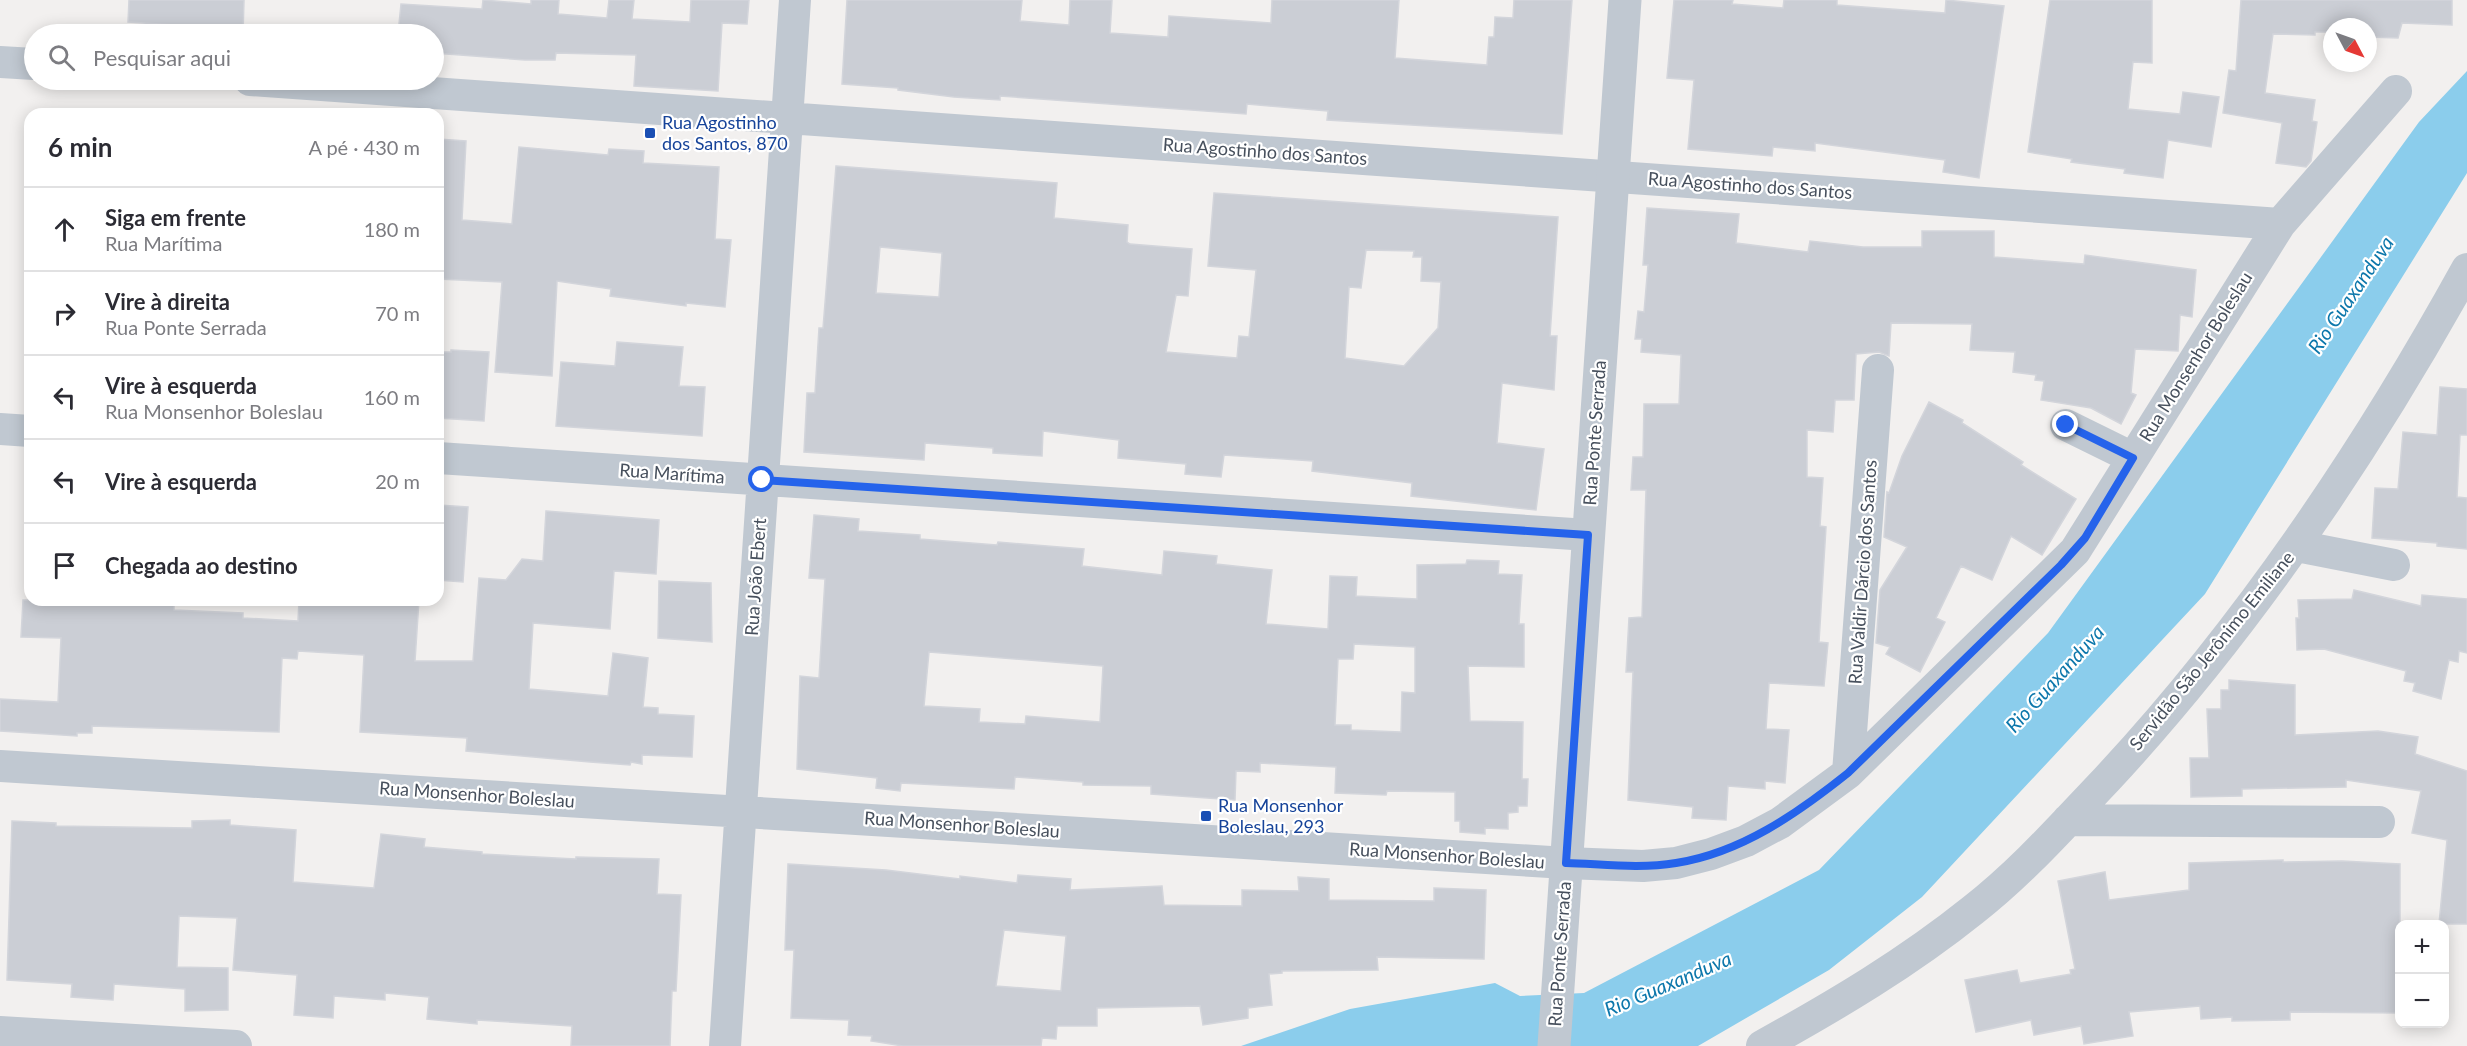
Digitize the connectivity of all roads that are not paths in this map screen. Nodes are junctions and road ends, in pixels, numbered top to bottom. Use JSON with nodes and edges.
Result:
{"nodes":[{"id":1,"x":795,"y":0,"type":"edge"},
{"id":2,"x":1625,"y":0,"type":"edge"},
{"id":3,"x":0,"y":62,"type":"edge"},
{"id":4,"x":24,"y":63,"type":"edge"},
{"id":5,"x":391,"y":90,"type":"edge"},
{"id":6,"x":2396,"y":92,"type":"dead end"},
{"id":7,"x":787,"y":118,"type":"junction"},
{"id":8,"x":1613,"y":176,"type":"junction"},
{"id":9,"x":2280,"y":224,"type":"junction"},
{"id":10,"x":2467,"y":269,"type":"edge"},
{"id":11,"x":1878,"y":370,"type":"dead end"},
{"id":12,"x":2066,"y":425,"type":"dead end"},
{"id":13,"x":0,"y":429,"type":"edge"},
{"id":14,"x":24,"y":431,"type":"edge"},
{"id":15,"x":444,"y":458,"type":"edge"},
{"id":16,"x":2133,"y":458,"type":"junction"},
{"id":17,"x":762,"y":480,"type":"junction"},
{"id":18,"x":1588,"y":535,"type":"junction"},
{"id":19,"x":2296,"y":546,"type":"junction"},
{"id":20,"x":2394,"y":565,"type":"dead end"},
{"id":21,"x":0,"y":765,"type":"edge"},
{"id":22,"x":1848,"y":773,"type":"junction"},
{"id":23,"x":740,"y":812,"type":"junction"},
{"id":24,"x":2068,"y":820,"type":"junction"},
{"id":25,"x":2379,"y":822,"type":"dead end"},
{"id":26,"x":1566,"y":863,"type":"junction"},
{"id":27,"x":0,"y":1032,"type":"edge"},
{"id":28,"x":236,"y":1046,"type":"edge"},
{"id":29,"x":725,"y":1046,"type":"edge"},
{"id":30,"x":1554,"y":1046,"type":"edge"},
{"id":31,"x":1762,"y":1046,"type":"edge"}],
"edges":[{"from":1,"to":7,"type":"street","name":"Rua João Ebert"},
{"from":2,"to":8,"type":"street","name":"Rua Ponte Serrada"},
{"from":3,"to":4,"type":"street"},
{"from":5,"to":7,"type":"street","name":"Rua Agostinho dos Santos"},
{"from":6,"to":9,"type":"street","name":"Rua Monsenhor Boleslau"},
{"from":7,"to":8,"type":"street","name":"Rua Agostinho dos Santos"},
{"from":7,"to":17,"type":"street","name":"Rua João Ebert"},
{"from":8,"to":9,"type":"street","name":"Rua Agostinho dos Santos"},
{"from":8,"to":18,"type":"street","name":"Rua Ponte Serrada"},
{"from":9,"to":16,"type":"street","name":"Rua Monsenhor Boleslau"},
{"from":10,"to":19,"type":"street","name":"Servidão São Jerônimo Emiliane"},
{"from":11,"to":22,"type":"street","name":"Rua Valdir Dárcio dos Santos"},
{"from":12,"to":16,"type":"street"},
{"from":13,"to":14,"type":"street"},
{"from":15,"to":17,"type":"street","name":"Rua Marítima"},
{"from":16,"to":22,"type":"street","name":"Rua Monsenhor Boleslau"},
{"from":17,"to":18,"type":"street","name":"Rua Marítima"},
{"from":17,"to":23,"type":"street","name":"Rua João Ebert"},
{"from":18,"to":26,"type":"street","name":"Rua Ponte Serrada"},
{"from":19,"to":20,"type":"street"},
{"from":19,"to":24,"type":"street","name":"Servidão São Jerônimo Emiliane"},
{"from":21,"to":23,"type":"street","name":"Rua Monsenhor Boleslau"},
{"from":22,"to":26,"type":"street","name":"Rua Monsenhor Boleslau"},
{"from":23,"to":26,"type":"street","name":"Rua Monsenhor Boleslau"},
{"from":23,"to":29,"type":"street","name":"Rua João Ebert"},
{"from":24,"to":25,"type":"street"},
{"from":24,"to":31,"type":"street","name":"Servidão São Jerônimo Emiliane"},
{"from":26,"to":30,"type":"street","name":"Rua Ponte Serrada"},
{"from":27,"to":28,"type":"street"}]}
